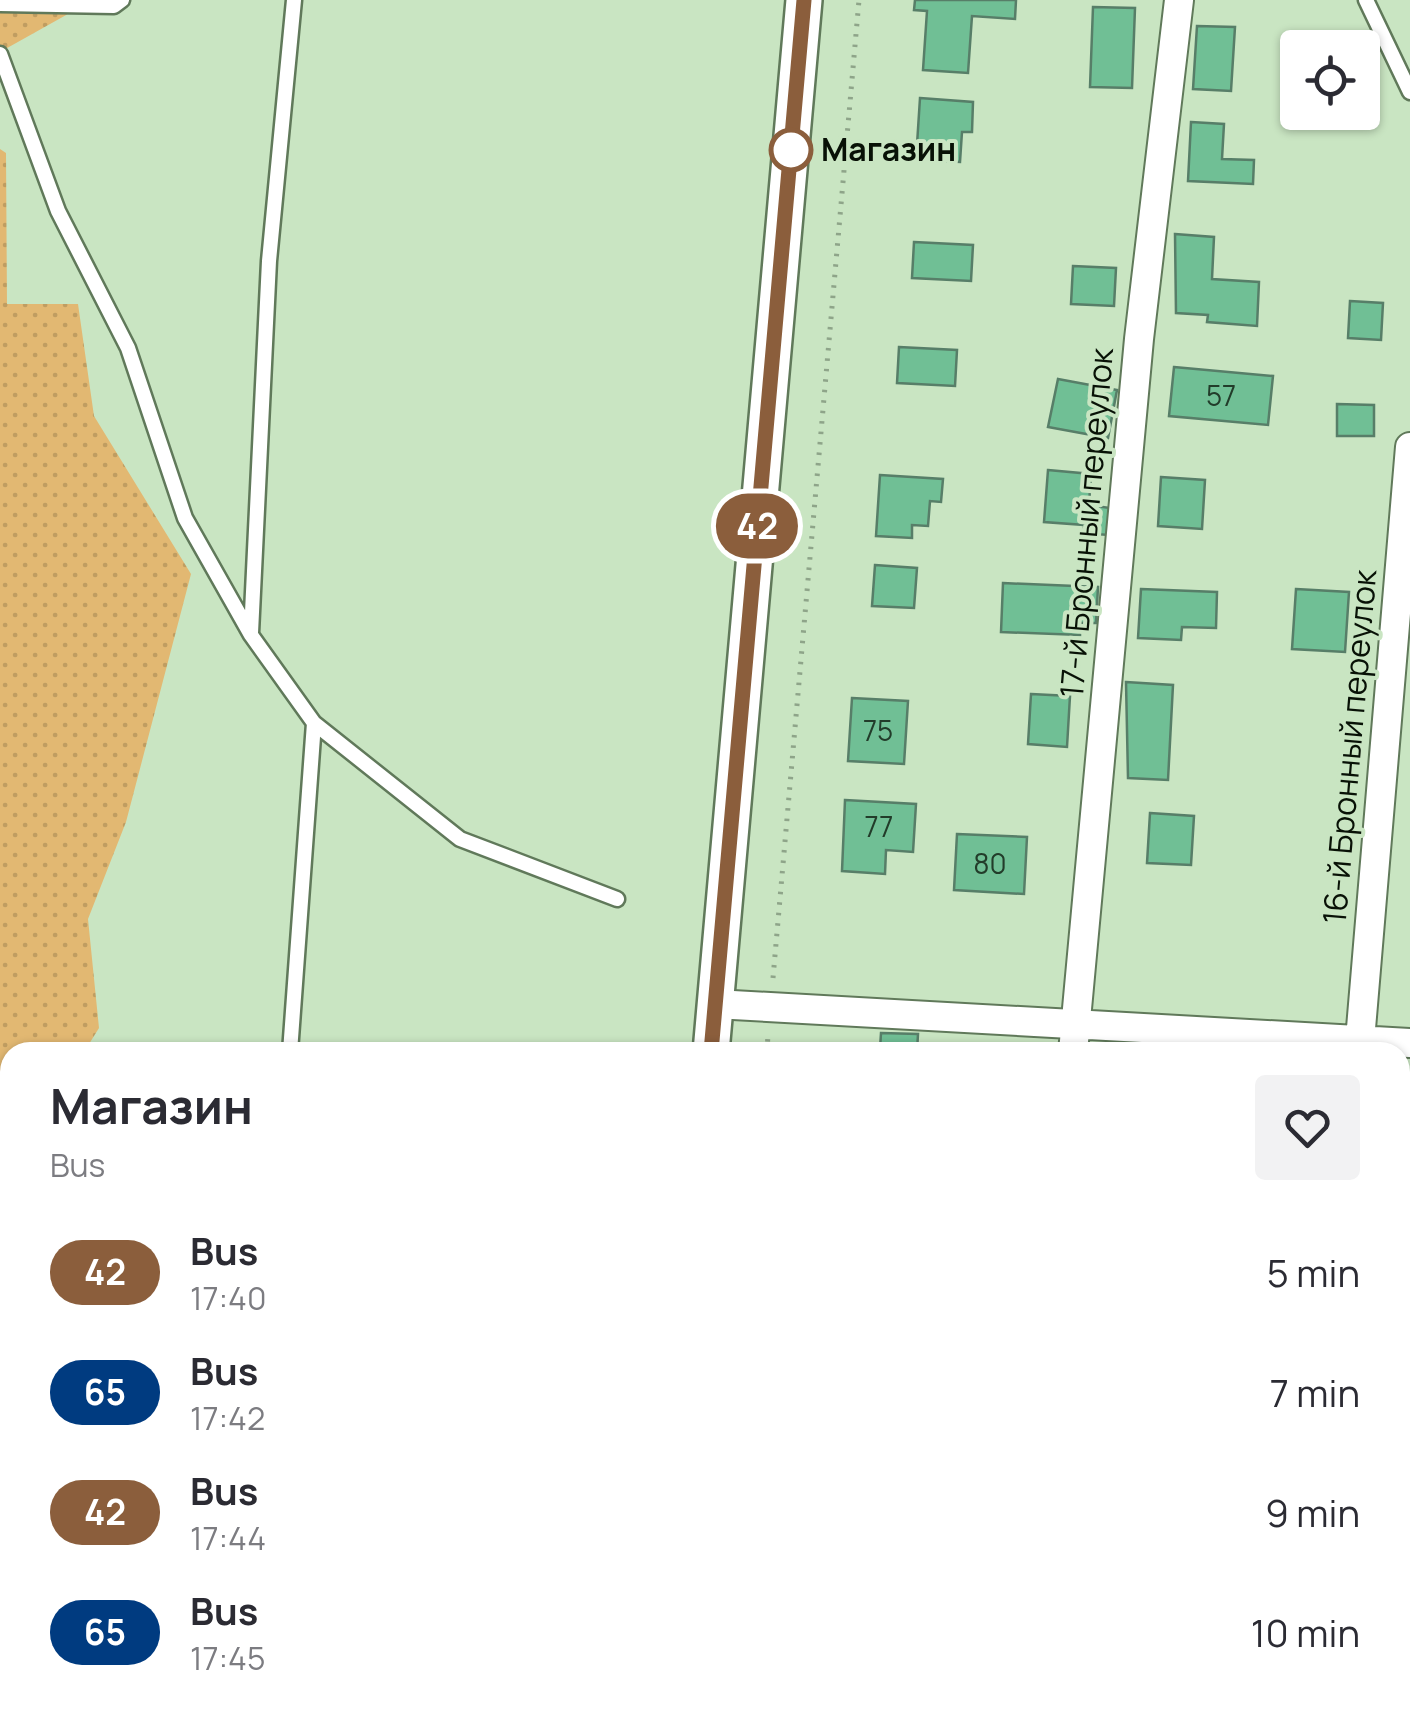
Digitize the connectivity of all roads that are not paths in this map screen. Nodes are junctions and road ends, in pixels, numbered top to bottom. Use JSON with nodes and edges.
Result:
{"nodes":[{"id":1,"x":122,"y":0,"type":"edge"},
{"id":2,"x":294,"y":0,"type":"edge"},
{"id":3,"x":804,"y":0,"type":"edge"},
{"id":4,"x":1179,"y":0,"type":"edge"},
{"id":5,"x":1366,"y":0,"type":"edge"},
{"id":6,"x":0,"y":4,"type":"edge"},
{"id":7,"x":0,"y":54,"type":"edge"},
{"id":8,"x":1405,"y":74,"type":"edge"},
{"id":9,"x":1410,"y":92,"type":"edge"},
{"id":10,"x":1410,"y":447,"type":"edge"},
{"id":11,"x":251,"y":634,"type":"junction"},
{"id":12,"x":314,"y":723,"type":"junction"},
{"id":13,"x":617,"y":898,"type":"dead end"},
{"id":14,"x":715,"y":1004,"type":"junction"},
{"id":15,"x":1075,"y":1039,"type":"edge"},
{"id":16,"x":291,"y":1042,"type":"edge"},
{"id":17,"x":712,"y":1042,"type":"edge"},
{"id":18,"x":1197,"y":1042,"type":"edge"},
{"id":19,"x":1360,"y":1042,"type":"edge"}],
"edges":[{"from":1,"to":6,"type":"lane"},
{"from":2,"to":11,"type":"lane"},
{"from":3,"to":14,"type":"street"},
{"from":4,"to":15,"type":"street","name":"17-й Бронный переулок"},
{"from":5,"to":8,"type":"lane"},
{"from":7,"to":11,"type":"lane"},
{"from":8,"to":9,"type":"lane"},
{"from":10,"to":19,"type":"street","name":"16-й Бронный переулок"},
{"from":11,"to":12,"type":"lane"},
{"from":12,"to":13,"type":"lane"},
{"from":12,"to":16,"type":"lane"},
{"from":14,"to":15,"type":"street"},
{"from":14,"to":17,"type":"street"},
{"from":15,"to":18,"type":"street"}]}
